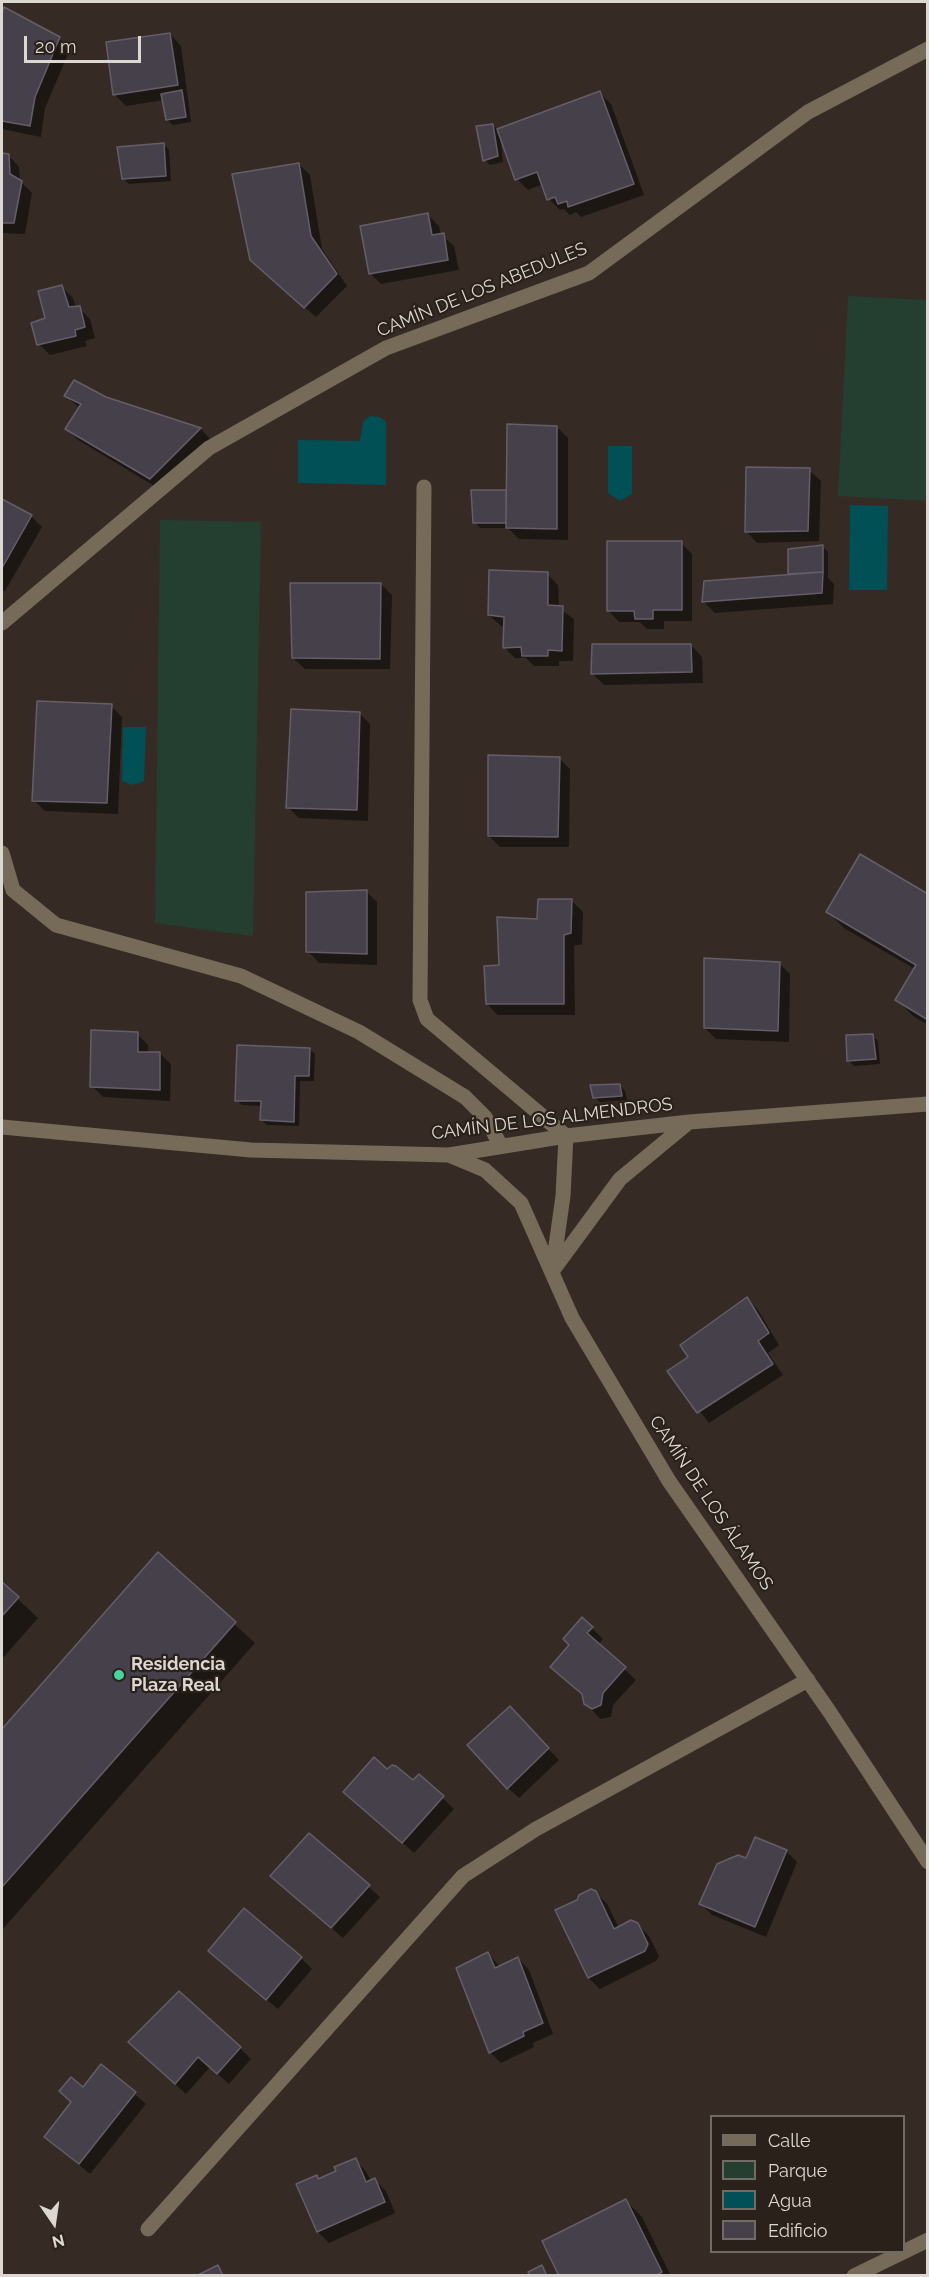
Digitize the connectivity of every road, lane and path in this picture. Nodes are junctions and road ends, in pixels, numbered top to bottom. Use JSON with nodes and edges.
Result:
{"nodes":[{"id":1,"x":927,"y":49,"type":"edge"},
{"id":2,"x":424,"y":487,"type":"dead end"},
{"id":3,"x":2,"y":622,"type":"edge"},
{"id":4,"x":2,"y":853,"type":"edge"},
{"id":5,"x":927,"y":1104,"type":"edge"},
{"id":6,"x":689,"y":1122,"type":"junction"},
{"id":7,"x":2,"y":1127,"type":"edge"},
{"id":8,"x":566,"y":1136,"type":"junction"},
{"id":9,"x":501,"y":1146,"type":"junction"},
{"id":10,"x":449,"y":1155,"type":"junction"},
{"id":11,"x":553,"y":1270,"type":"junction"},
{"id":12,"x":808,"y":1680,"type":"junction"},
{"id":13,"x":927,"y":1862,"type":"edge"},
{"id":14,"x":148,"y":2229,"type":"dead end"},
{"id":15,"x":927,"y":2240,"type":"edge"},
{"id":16,"x":905,"y":2251,"type":"edge"},
{"id":17,"x":901,"y":2253,"type":"edge"},
{"id":18,"x":854,"y":2276,"type":"edge"}],
"edges":[{"from":1,"to":3,"type":"street","name":"CAMÍN DE LOS ABEDULES"},
{"from":2,"to":8,"type":"street"},
{"from":4,"to":9,"type":"street"},
{"from":5,"to":6,"type":"street","name":"CAMÍN DE LOS ALMENDROS"},
{"from":6,"to":8,"type":"street","name":"CAMÍN DE LOS ALMENDROS"},
{"from":6,"to":11,"type":"street"},
{"from":7,"to":10,"type":"street","name":"CAMÍN DE LOS ALMENDROS"},
{"from":8,"to":9,"type":"street","name":"CAMÍN DE LOS ALMENDROS"},
{"from":8,"to":11,"type":"street","name":"CAMÍN DE LOS ÁLAMOS"},
{"from":9,"to":10,"type":"street","name":"CAMÍN DE LOS ALMENDROS"},
{"from":10,"to":11,"type":"street"},
{"from":11,"to":12,"type":"street","name":"CAMÍN DE LOS ÁLAMOS"},
{"from":12,"to":13,"type":"street","name":"CAMÍN DE LOS ÁLAMOS"},
{"from":12,"to":14,"type":"street"},
{"from":15,"to":16,"type":"street"},
{"from":17,"to":18,"type":"street"}]}
